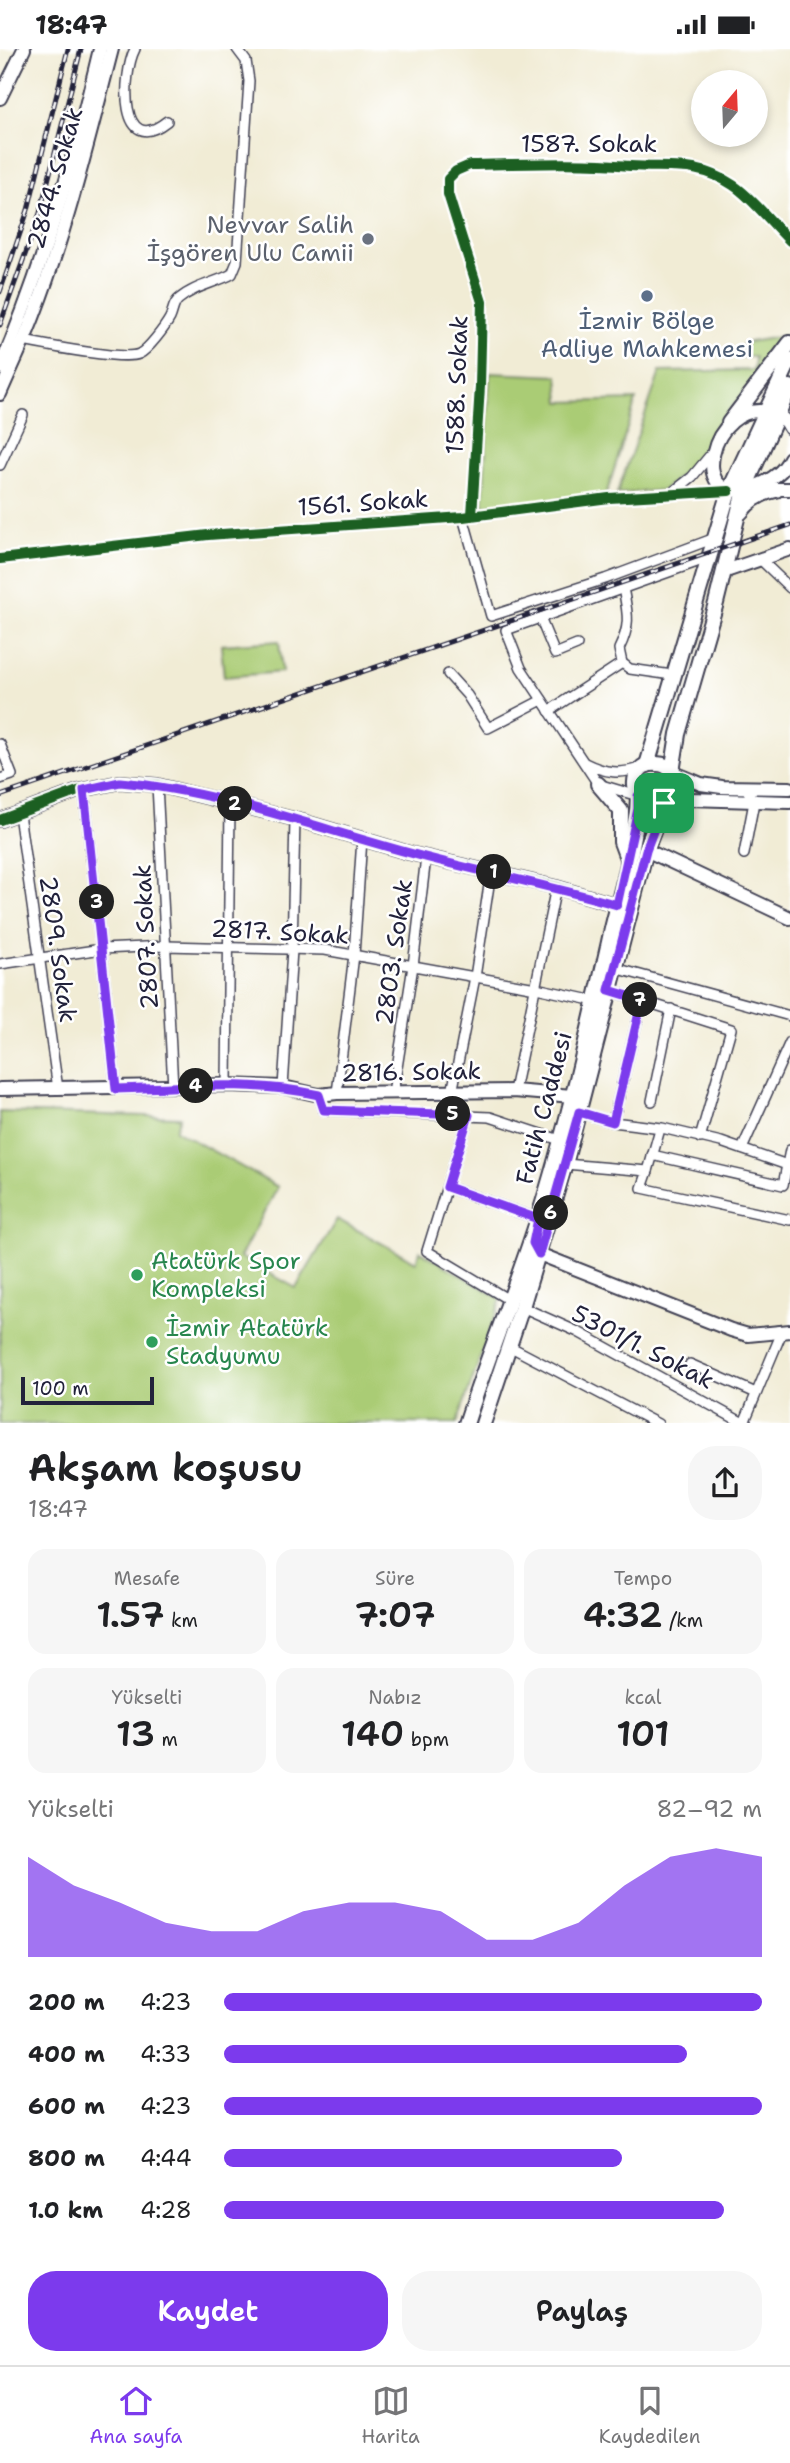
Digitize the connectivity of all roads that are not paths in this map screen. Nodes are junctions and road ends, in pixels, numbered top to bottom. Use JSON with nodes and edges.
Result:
{"nodes":[{"id":1,"x":24,"y":49,"type":"edge"},
{"id":2,"x":100,"y":49,"type":"edge"},
{"id":3,"x":112,"y":49,"type":"edge"},
{"id":4,"x":135,"y":49,"type":"edge"},
{"id":5,"x":237,"y":49,"type":"edge"},
{"id":6,"x":0,"y":98,"type":"edge"},
{"id":7,"x":167,"y":121,"type":"dead end"},
{"id":8,"x":448,"y":179,"type":"joint"},
{"id":9,"x":790,"y":241,"type":"edge"},
{"id":10,"x":23,"y":341,"type":"junction"},
{"id":11,"x":790,"y":343,"type":"edge"},
{"id":12,"x":790,"y":360,"type":"edge"},
{"id":13,"x":0,"y":368,"type":"edge"},
{"id":14,"x":790,"y":387,"type":"edge"},
{"id":15,"x":0,"y":394,"type":"edge"},
{"id":16,"x":771,"y":413,"type":"junction"},
{"id":17,"x":23,"y":415,"type":"dead end"},
{"id":18,"x":729,"y":423,"type":"junction"},
{"id":19,"x":790,"y":428,"type":"edge"},
{"id":20,"x":712,"y":453,"type":"junction"},
{"id":21,"x":790,"y":458,"type":"edge"},
{"id":22,"x":0,"y":465,"type":"edge"},
{"id":23,"x":742,"y":489,"type":"junction"},
{"id":24,"x":783,"y":490,"type":"edge"},
{"id":25,"x":668,"y":496,"type":"junction"},
{"id":26,"x":467,"y":516,"type":"junction"},
{"id":27,"x":737,"y":519,"type":"junction"},
{"id":28,"x":715,"y":538,"type":"junction"},
{"id":29,"x":790,"y":549,"type":"edge"},
{"id":30,"x":708,"y":558,"type":"junction"},
{"id":31,"x":0,"y":559,"type":"edge"},
{"id":32,"x":760,"y":559,"type":"junction"},
{"id":33,"x":723,"y":572,"type":"junction"},
{"id":34,"x":790,"y":588,"type":"edge"},
{"id":35,"x":623,"y":589,"type":"junction"},
{"id":36,"x":540,"y":618,"type":"junction"},
{"id":37,"x":577,"y":645,"type":"dead end"},
{"id":38,"x":622,"y":663,"type":"junction"},
{"id":39,"x":448,"y":674,"type":"dead end"},
{"id":40,"x":672,"y":675,"type":"junction"},
{"id":41,"x":542,"y":700,"type":"junction"},
{"id":42,"x":550,"y":711,"type":"junction"},
{"id":43,"x":0,"y":744,"type":"edge"},
{"id":44,"x":581,"y":760,"type":"junction"},
{"id":45,"x":646,"y":765,"type":"junction"},
{"id":46,"x":673,"y":772,"type":"junction"},
{"id":47,"x":0,"y":779,"type":"edge"},
{"id":48,"x":598,"y":784,"type":"junction"},
{"id":49,"x":157,"y":785,"type":"junction"},
{"id":50,"x":746,"y":788,"type":"junction"},
{"id":51,"x":790,"y":788,"type":"edge"},
{"id":52,"x":84,"y":790,"type":"junction"},
{"id":53,"x":638,"y":796,"type":"junction"},
{"id":54,"x":754,"y":801,"type":"junction"},
{"id":55,"x":790,"y":802,"type":"edge"},
{"id":56,"x":230,"y":803,"type":"junction"},
{"id":57,"x":664,"y":803,"type":"junction"},
{"id":58,"x":19,"y":814,"type":"junction"},
{"id":59,"x":295,"y":819,"type":"junction"},
{"id":60,"x":0,"y":820,"type":"edge"},
{"id":61,"x":362,"y":839,"type":"junction"},
{"id":62,"x":646,"y":850,"type":"junction"},
{"id":63,"x":744,"y":854,"type":"dead end"},
{"id":64,"x":426,"y":857,"type":"junction"},
{"id":65,"x":628,"y":861,"type":"junction"},
{"id":66,"x":491,"y":872,"type":"junction"},
{"id":67,"x":556,"y":887,"type":"junction"},
{"id":68,"x":617,"y":905,"type":"junction"},
{"id":69,"x":790,"y":918,"type":"edge"},
{"id":70,"x":166,"y":946,"type":"junction"},
{"id":71,"x":229,"y":947,"type":"junction"},
{"id":72,"x":102,"y":949,"type":"junction"},
{"id":73,"x":292,"y":950,"type":"junction"},
{"id":74,"x":354,"y":955,"type":"junction"},
{"id":75,"x":40,"y":957,"type":"junction"},
{"id":76,"x":0,"y":964,"type":"edge"},
{"id":77,"x":413,"y":966,"type":"junction"},
{"id":78,"x":615,"y":968,"type":"junction"},
{"id":79,"x":475,"y":977,"type":"junction"},
{"id":80,"x":536,"y":988,"type":"junction"},
{"id":81,"x":609,"y":990,"type":"junction"},
{"id":82,"x":642,"y":1000,"type":"junction"},
{"id":83,"x":596,"y":1001,"type":"junction"},
{"id":84,"x":671,"y":1009,"type":"junction"},
{"id":85,"x":790,"y":1016,"type":"edge"},
{"id":86,"x":790,"y":1042,"type":"edge"},
{"id":87,"x":785,"y":1067,"type":"edge"},
{"id":88,"x":227,"y":1085,"type":"junction"},
{"id":89,"x":173,"y":1087,"type":"junction"},
{"id":90,"x":283,"y":1087,"type":"junction"},
{"id":91,"x":0,"y":1089,"type":"edge"},
{"id":92,"x":58,"y":1089,"type":"junction"},
{"id":93,"x":116,"y":1089,"type":"junction"},
{"id":94,"x":514,"y":1091,"type":"junction"},
{"id":95,"x":337,"y":1093,"type":"junction"},
{"id":96,"x":393,"y":1093,"type":"junction"},
{"id":97,"x":452,"y":1093,"type":"junction"},
{"id":98,"x":319,"y":1095,"type":"junction"},
{"id":99,"x":572,"y":1096,"type":"junction"},
{"id":100,"x":652,"y":1101,"type":"dead end"},
{"id":101,"x":579,"y":1112,"type":"junction"},
{"id":102,"x":469,"y":1115,"type":"junction"},
{"id":103,"x":613,"y":1122,"type":"junction"},
{"id":104,"x":660,"y":1129,"type":"junction"},
{"id":105,"x":700,"y":1138,"type":"junction"},
{"id":106,"x":566,"y":1140,"type":"junction"},
{"id":107,"x":741,"y":1149,"type":"junction"},
{"id":108,"x":790,"y":1150,"type":"edge"},
{"id":109,"x":652,"y":1154,"type":"junction"},
{"id":110,"x":565,"y":1164,"type":"junction"},
{"id":111,"x":788,"y":1165,"type":"edge"},
{"id":112,"x":648,"y":1171,"type":"junction"},
{"id":113,"x":447,"y":1187,"type":"junction"},
{"id":114,"x":538,"y":1219,"type":"junction"},
{"id":115,"x":790,"y":1220,"type":"edge"},
{"id":116,"x":539,"y":1254,"type":"junction"},
{"id":117,"x":509,"y":1300,"type":"junction"},
{"id":118,"x":522,"y":1307,"type":"junction"},
{"id":119,"x":786,"y":1331,"type":"edge"},
{"id":120,"x":509,"y":1346,"type":"junction"},
{"id":121,"x":690,"y":1364,"type":"dead end"},
{"id":122,"x":756,"y":1394,"type":"junction"},
{"id":123,"x":466,"y":1423,"type":"edge"},
{"id":124,"x":483,"y":1423,"type":"edge"},
{"id":125,"x":657,"y":1423,"type":"edge"},
{"id":126,"x":744,"y":1423,"type":"edge"}],
"edges":[{"from":1,"to":6,"type":"main road"},
{"from":2,"to":13,"type":"main road","name":"2844. Sokak"},
{"from":3,"to":10,"type":"main road","name":"2844. Sokak"},
{"from":4,"to":7,"type":"street"},
{"from":5,"to":10,"type":"street"},
{"from":8,"to":9,"type":"street","name":"1587. Sokak"},
{"from":8,"to":26,"type":"street","name":"1588. Sokak"},
{"from":10,"to":15,"type":"main road","name":"2844. Sokak"},
{"from":11,"to":18,"type":"main road"},
{"from":12,"to":16,"type":"main road"},
{"from":14,"to":16,"type":"main road"},
{"from":16,"to":18,"type":"main road"},
{"from":16,"to":19,"type":"main road"},
{"from":16,"to":23,"type":"main road"},
{"from":17,"to":22,"type":"street"},
{"from":18,"to":20,"type":"main road"},
{"from":20,"to":23,"type":"main road"},
{"from":20,"to":25,"type":"street"},
{"from":21,"to":23,"type":"main road"},
{"from":23,"to":24,"type":"main road"},
{"from":23,"to":25,"type":"street","name":"1561. Sokak"},
{"from":23,"to":27,"type":"main road"},
{"from":23,"to":28,"type":"main road"},
{"from":24,"to":27,"type":"main road"},
{"from":25,"to":26,"type":"street","name":"1561. Sokak"},
{"from":26,"to":28,"type":"street","name":"1588. Sokak"},
{"from":26,"to":31,"type":"street","name":"1561. Sokak"},
{"from":27,"to":33,"type":"main road"},
{"from":28,"to":30,"type":"main road"},
{"from":29,"to":32,"type":"main road"},
{"from":30,"to":35,"type":"street"},
{"from":30,"to":40,"type":"main road"},
{"from":32,"to":33,"type":"main road"},
{"from":32,"to":34,"type":"street"},
{"from":33,"to":46,"type":"main road"},
{"from":35,"to":36,"type":"street"},
{"from":35,"to":38,"type":"street"},
{"from":36,"to":37,"type":"street"},
{"from":36,"to":41,"type":"street"},
{"from":38,"to":40,"type":"street"},
{"from":38,"to":42,"type":"street"},
{"from":39,"to":41,"type":"street"},
{"from":40,"to":45,"type":"main road"},
{"from":41,"to":42,"type":"street"},
{"from":42,"to":44,"type":"street"},
{"from":43,"to":47,"type":"street"},
{"from":44,"to":45,"type":"street"},
{"from":44,"to":48,"type":"street"},
{"from":45,"to":46,"type":"main road"},
{"from":45,"to":53,"type":"main road"},
{"from":46,"to":50,"type":"main road"},
{"from":46,"to":57,"type":"main road"},
{"from":48,"to":53,"type":"street"},
{"from":48,"to":65,"type":"main road"},
{"from":49,"to":52,"type":"main road"},
{"from":49,"to":56,"type":"main road"},
{"from":49,"to":70,"type":"street","name":"2807. Sokak"},
{"from":50,"to":51,"type":"main road"},
{"from":50,"to":54,"type":"street"},
{"from":52,"to":58,"type":"main road"},
{"from":52,"to":72,"type":"street"},
{"from":53,"to":57,"type":"main road"},
{"from":53,"to":65,"type":"main road","name":"Fatih Caddesi"},
{"from":54,"to":55,"type":"main road"},
{"from":54,"to":57,"type":"main road"},
{"from":54,"to":63,"type":"street"},
{"from":56,"to":59,"type":"main road"},
{"from":56,"to":71,"type":"street"},
{"from":57,"to":62,"type":"main road","name":"Fatih Caddesi"},
{"from":58,"to":60,"type":"main road"},
{"from":58,"to":75,"type":"street","name":"2809. Sokak"},
{"from":59,"to":61,"type":"main road"},
{"from":59,"to":73,"type":"street"},
{"from":61,"to":64,"type":"main road"},
{"from":61,"to":74,"type":"street"},
{"from":62,"to":69,"type":"main road"},
{"from":62,"to":78,"type":"main road","name":"Fatih Caddesi"},
{"from":64,"to":66,"type":"main road"},
{"from":64,"to":77,"type":"street","name":"2803. Sokak"},
{"from":65,"to":68,"type":"main road","name":"Fatih Caddesi"},
{"from":66,"to":67,"type":"main road"},
{"from":66,"to":79,"type":"street"},
{"from":67,"to":68,"type":"main road"},
{"from":67,"to":80,"type":"street"},
{"from":68,"to":83,"type":"main road","name":"Fatih Caddesi"},
{"from":70,"to":71,"type":"street","name":"2817. Sokak"},
{"from":70,"to":72,"type":"street","name":"2817. Sokak"},
{"from":70,"to":89,"type":"street","name":"2807. Sokak"},
{"from":71,"to":73,"type":"street","name":"2817. Sokak"},
{"from":71,"to":88,"type":"street"},
{"from":72,"to":75,"type":"street","name":"2817. Sokak"},
{"from":72,"to":93,"type":"street"},
{"from":73,"to":74,"type":"street","name":"2817. Sokak"},
{"from":73,"to":90,"type":"street"},
{"from":74,"to":77,"type":"street","name":"2817. Sokak"},
{"from":74,"to":95,"type":"street"},
{"from":75,"to":76,"type":"street","name":"2817. Sokak"},
{"from":75,"to":92,"type":"street","name":"2809. Sokak"},
{"from":77,"to":79,"type":"street","name":"2817. Sokak"},
{"from":77,"to":96,"type":"street","name":"2803. Sokak"},
{"from":78,"to":81,"type":"main road","name":"Fatih Caddesi"},
{"from":78,"to":85,"type":"street"},
{"from":79,"to":80,"type":"street","name":"2817. Sokak"},
{"from":79,"to":97,"type":"street"},
{"from":80,"to":83,"type":"street","name":"2817. Sokak"},
{"from":80,"to":94,"type":"street"},
{"from":81,"to":82,"type":"street"},
{"from":81,"to":101,"type":"main road","name":"Fatih Caddesi"},
{"from":82,"to":84,"type":"street"},
{"from":82,"to":103,"type":"street"},
{"from":83,"to":99,"type":"main road","name":"Fatih Caddesi"},
{"from":84,"to":100,"type":"street"},
{"from":84,"to":105,"type":"street"},
{"from":86,"to":87,"type":"street"},
{"from":87,"to":107,"type":"street"},
{"from":88,"to":89,"type":"main road","name":"2816. Sokak"},
{"from":88,"to":90,"type":"main road","name":"2816. Sokak"},
{"from":89,"to":93,"type":"main road","name":"2816. Sokak"},
{"from":90,"to":98,"type":"main road","name":"2816. Sokak"},
{"from":91,"to":92,"type":"main road","name":"2816. Sokak"},
{"from":92,"to":93,"type":"main road","name":"2816. Sokak"},
{"from":94,"to":97,"type":"main road","name":"2816. Sokak"},
{"from":94,"to":99,"type":"main road","name":"2816. Sokak"},
{"from":95,"to":96,"type":"main road","name":"2816. Sokak"},
{"from":95,"to":98,"type":"main road","name":"2816. Sokak"},
{"from":96,"to":97,"type":"main road","name":"2816. Sokak"},
{"from":98,"to":102,"type":"street"},
{"from":99,"to":106,"type":"main road","name":"Fatih Caddesi"},
{"from":101,"to":103,"type":"street"},
{"from":101,"to":106,"type":"main road","name":"Fatih Caddesi"},
{"from":102,"to":106,"type":"street"},
{"from":102,"to":113,"type":"street"},
{"from":103,"to":104,"type":"street"},
{"from":104,"to":105,"type":"street"},
{"from":104,"to":109,"type":"street"},
{"from":105,"to":107,"type":"street"},
{"from":106,"to":110,"type":"main road"},
{"from":106,"to":114,"type":"main road","name":"Fatih Caddesi"},
{"from":107,"to":111,"type":"street"},
{"from":108,"to":111,"type":"street"},
{"from":109,"to":111,"type":"street"},
{"from":109,"to":112,"type":"street"},
{"from":110,"to":112,"type":"street"},
{"from":110,"to":116,"type":"main road"},
{"from":112,"to":115,"type":"street"},
{"from":113,"to":114,"type":"street"},
{"from":113,"to":117,"type":"street"},
{"from":114,"to":116,"type":"main road"},
{"from":114,"to":117,"type":"main road","name":"Fatih Caddesi"},
{"from":116,"to":118,"type":"main road"},
{"from":116,"to":119,"type":"main road"},
{"from":117,"to":123,"type":"main road","name":"Fatih Caddesi"},
{"from":118,"to":120,"type":"main road"},
{"from":118,"to":126,"type":"street","name":"5301/1. Sokak"},
{"from":119,"to":122,"type":"street"},
{"from":120,"to":124,"type":"main road"},
{"from":120,"to":125,"type":"street"},
{"from":121,"to":122,"type":"street"},
{"from":122,"to":126,"type":"street"}]}
